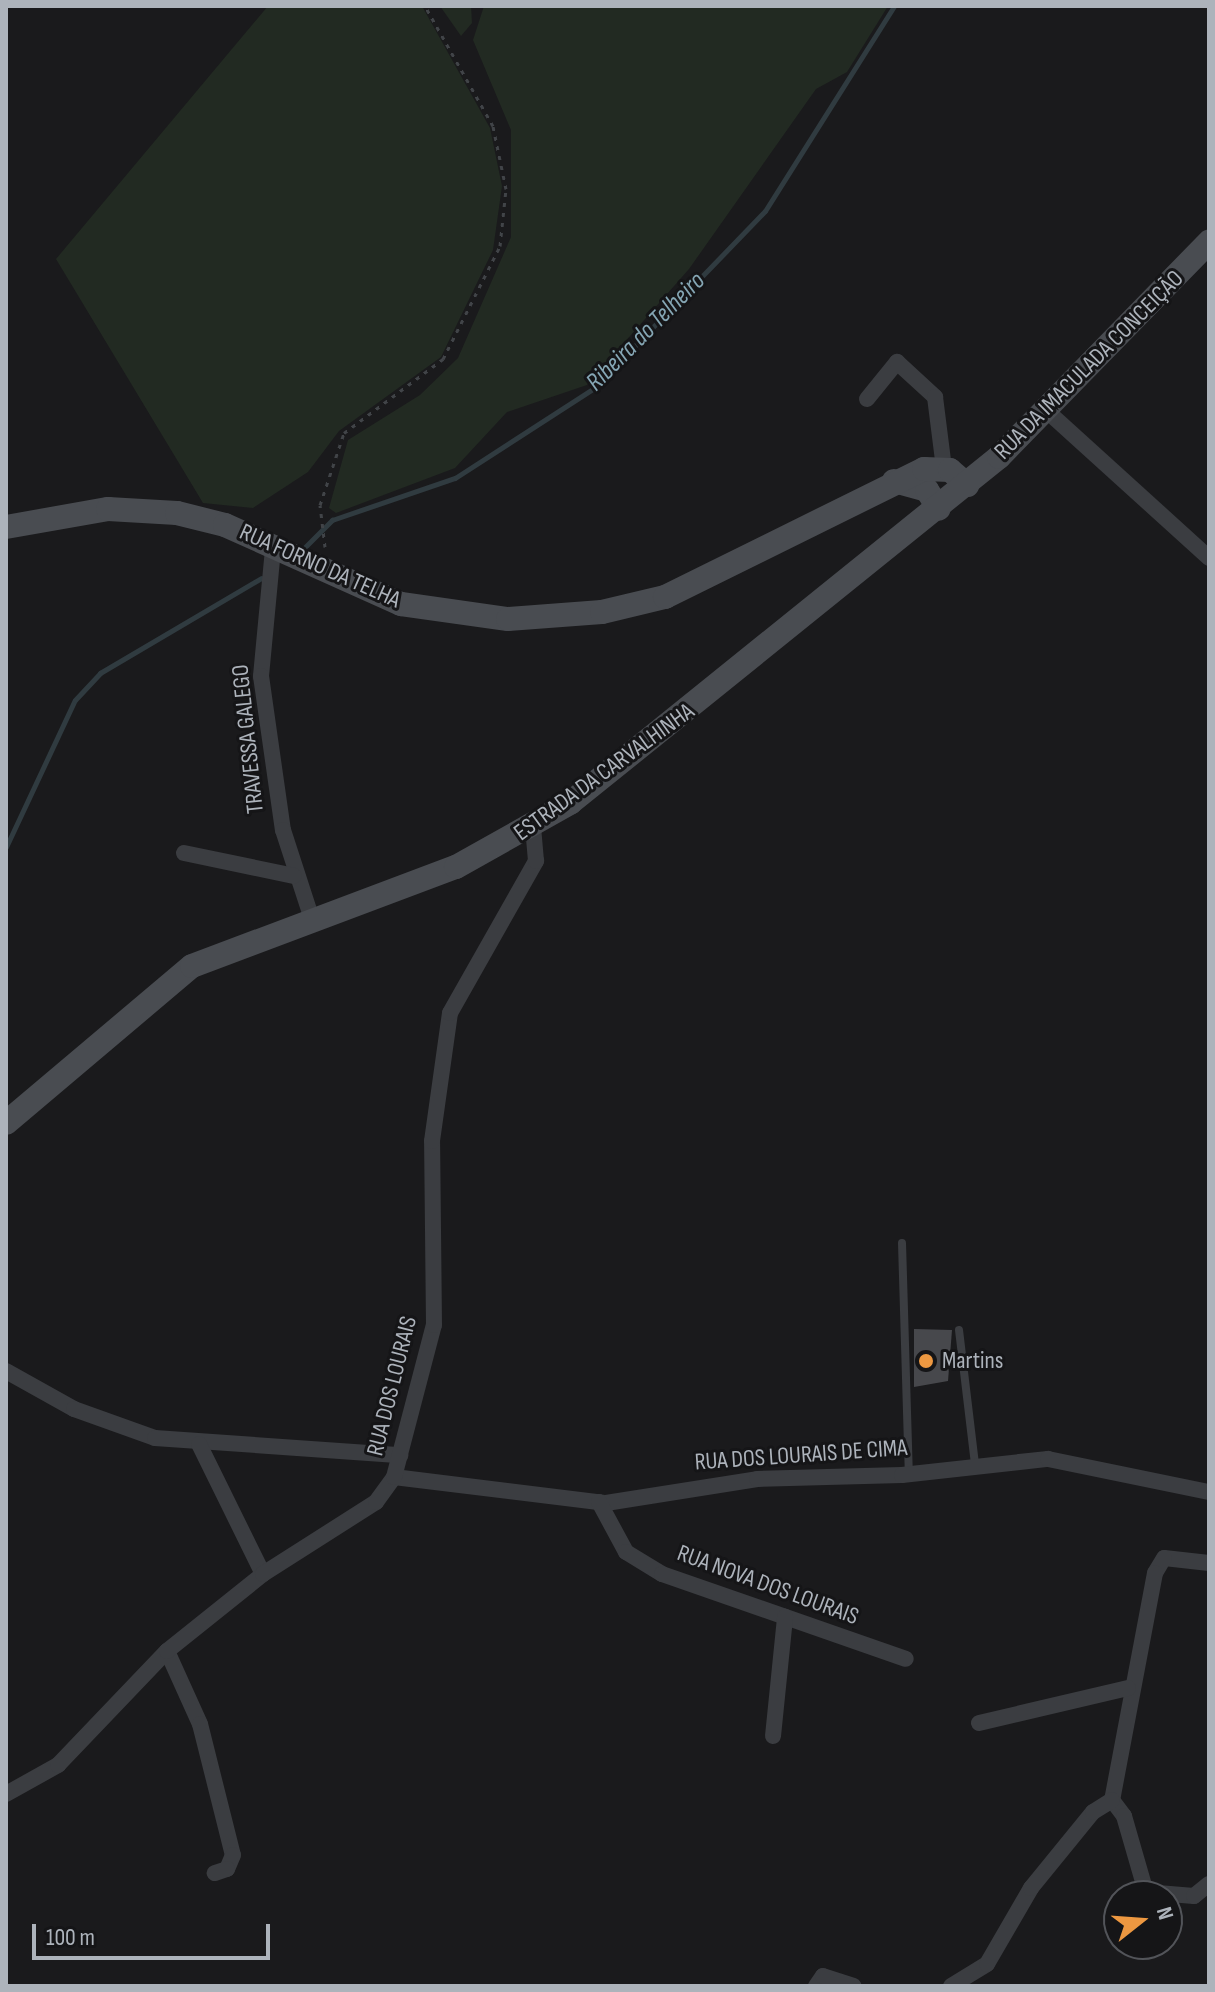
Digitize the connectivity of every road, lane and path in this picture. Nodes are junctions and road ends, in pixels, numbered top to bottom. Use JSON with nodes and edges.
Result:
{"nodes":[{"id":1,"x":425,"y":6,"type":"edge"},
{"id":2,"x":1209,"y":242,"type":"edge"},
{"id":3,"x":867,"y":399,"type":"dead end"},
{"id":4,"x":1047,"y":411,"type":"junction"},
{"id":5,"x":941,"y":468,"type":"junction"},
{"id":6,"x":894,"y":481,"type":"junction"},
{"id":7,"x":967,"y":485,"type":"junction"},
{"id":8,"x":933,"y":499,"type":"junction"},
{"id":9,"x":6,"y":527,"type":"edge"},
{"id":10,"x":273,"y":549,"type":"junction"},
{"id":11,"x":1209,"y":558,"type":"edge"},
{"id":12,"x":329,"y":574,"type":"junction"},
{"id":13,"x":533,"y":828,"type":"junction"},
{"id":14,"x":184,"y":853,"type":"dead end"},
{"id":15,"x":294,"y":876,"type":"junction"},
{"id":16,"x":312,"y":919,"type":"junction"},
{"id":17,"x":6,"y":1123,"type":"edge"},
{"id":18,"x":902,"y":1243,"type":"dead end"},
{"id":19,"x":959,"y":1330,"type":"dead end"},
{"id":20,"x":6,"y":1371,"type":"edge"},
{"id":21,"x":199,"y":1444,"type":"junction"},
{"id":22,"x":400,"y":1455,"type":"junction"},
{"id":23,"x":975,"y":1464,"type":"junction"},
{"id":24,"x":909,"y":1473,"type":"junction"},
{"id":25,"x":394,"y":1477,"type":"junction"},
{"id":26,"x":1209,"y":1492,"type":"edge"},
{"id":27,"x":599,"y":1502,"type":"junction"},
{"id":28,"x":1209,"y":1563,"type":"edge"},
{"id":29,"x":263,"y":1574,"type":"junction"},
{"id":30,"x":785,"y":1617,"type":"junction"},
{"id":31,"x":167,"y":1651,"type":"junction"},
{"id":32,"x":906,"y":1659,"type":"dead end"},
{"id":33,"x":1128,"y":1688,"type":"junction"},
{"id":34,"x":979,"y":1723,"type":"dead end"},
{"id":35,"x":773,"y":1736,"type":"dead end"},
{"id":36,"x":6,"y":1794,"type":"edge"},
{"id":37,"x":1112,"y":1800,"type":"junction"},
{"id":38,"x":215,"y":1873,"type":"dead end"},
{"id":39,"x":1209,"y":1884,"type":"edge"},
{"id":40,"x":816,"y":1986,"type":"edge"},
{"id":41,"x":853,"y":1986,"type":"edge"},
{"id":42,"x":951,"y":1986,"type":"edge"}],
"edges":[{"from":1,"to":12,"type":"path"},
{"from":2,"to":4,"type":"main road","name":"RUA DA IMACULADA CONCEIÇÃO"},
{"from":3,"to":5,"type":"street"},
{"from":4,"to":7,"type":"main road","name":"RUA DA IMACULADA CONCEIÇÃO"},
{"from":4,"to":11,"type":"street"},
{"from":5,"to":6,"type":"main road","name":"RUA FORNO DA TELHA"},
{"from":5,"to":7,"type":"main road"},
{"from":5,"to":8,"type":"main road"},
{"from":6,"to":8,"type":"main road"},
{"from":6,"to":12,"type":"main road","name":"RUA FORNO DA TELHA"},
{"from":7,"to":8,"type":"main road","name":"ESTRADA DA CARVALHINHA"},
{"from":8,"to":13,"type":"main road","name":"ESTRADA DA CARVALHINHA"},
{"from":9,"to":10,"type":"main road","name":"RUA FORNO DA TELHA"},
{"from":10,"to":12,"type":"main road","name":"RUA FORNO DA TELHA"},
{"from":10,"to":15,"type":"street","name":"TRAVESSA GALEGO"},
{"from":13,"to":16,"type":"main road","name":"ESTRADA DA CARVALHINHA"},
{"from":13,"to":22,"type":"street","name":"RUA DOS LOURAIS"},
{"from":14,"to":15,"type":"street"},
{"from":15,"to":16,"type":"street","name":"TRAVESSA GALEGO"},
{"from":16,"to":17,"type":"main road","name":"ESTRADA DA CARVALHINHA"},
{"from":18,"to":24,"type":"lane"},
{"from":19,"to":23,"type":"lane"},
{"from":20,"to":21,"type":"street"},
{"from":21,"to":22,"type":"street"},
{"from":21,"to":29,"type":"street"},
{"from":22,"to":25,"type":"street","name":"RUA DOS LOURAIS"},
{"from":23,"to":24,"type":"street","name":"RUA DOS LOURAIS DE CIMA"},
{"from":23,"to":26,"type":"street","name":"RUA DOS LOURAIS DE CIMA"},
{"from":24,"to":27,"type":"street","name":"RUA DOS LOURAIS DE CIMA"},
{"from":25,"to":27,"type":"street","name":"RUA DOS LOURAIS DE CIMA"},
{"from":25,"to":29,"type":"street","name":"RUA DOS LOURAIS"},
{"from":27,"to":30,"type":"street","name":"RUA NOVA DOS LOURAIS"},
{"from":28,"to":33,"type":"street"},
{"from":29,"to":31,"type":"street","name":"RUA DOS LOURAIS"},
{"from":30,"to":32,"type":"street","name":"RUA NOVA DOS LOURAIS"},
{"from":30,"to":35,"type":"street"},
{"from":31,"to":36,"type":"street","name":"RUA DOS LOURAIS"},
{"from":31,"to":38,"type":"street"},
{"from":33,"to":34,"type":"street"},
{"from":33,"to":37,"type":"street"},
{"from":37,"to":39,"type":"street"},
{"from":37,"to":42,"type":"street"},
{"from":40,"to":41,"type":"street"}]}
